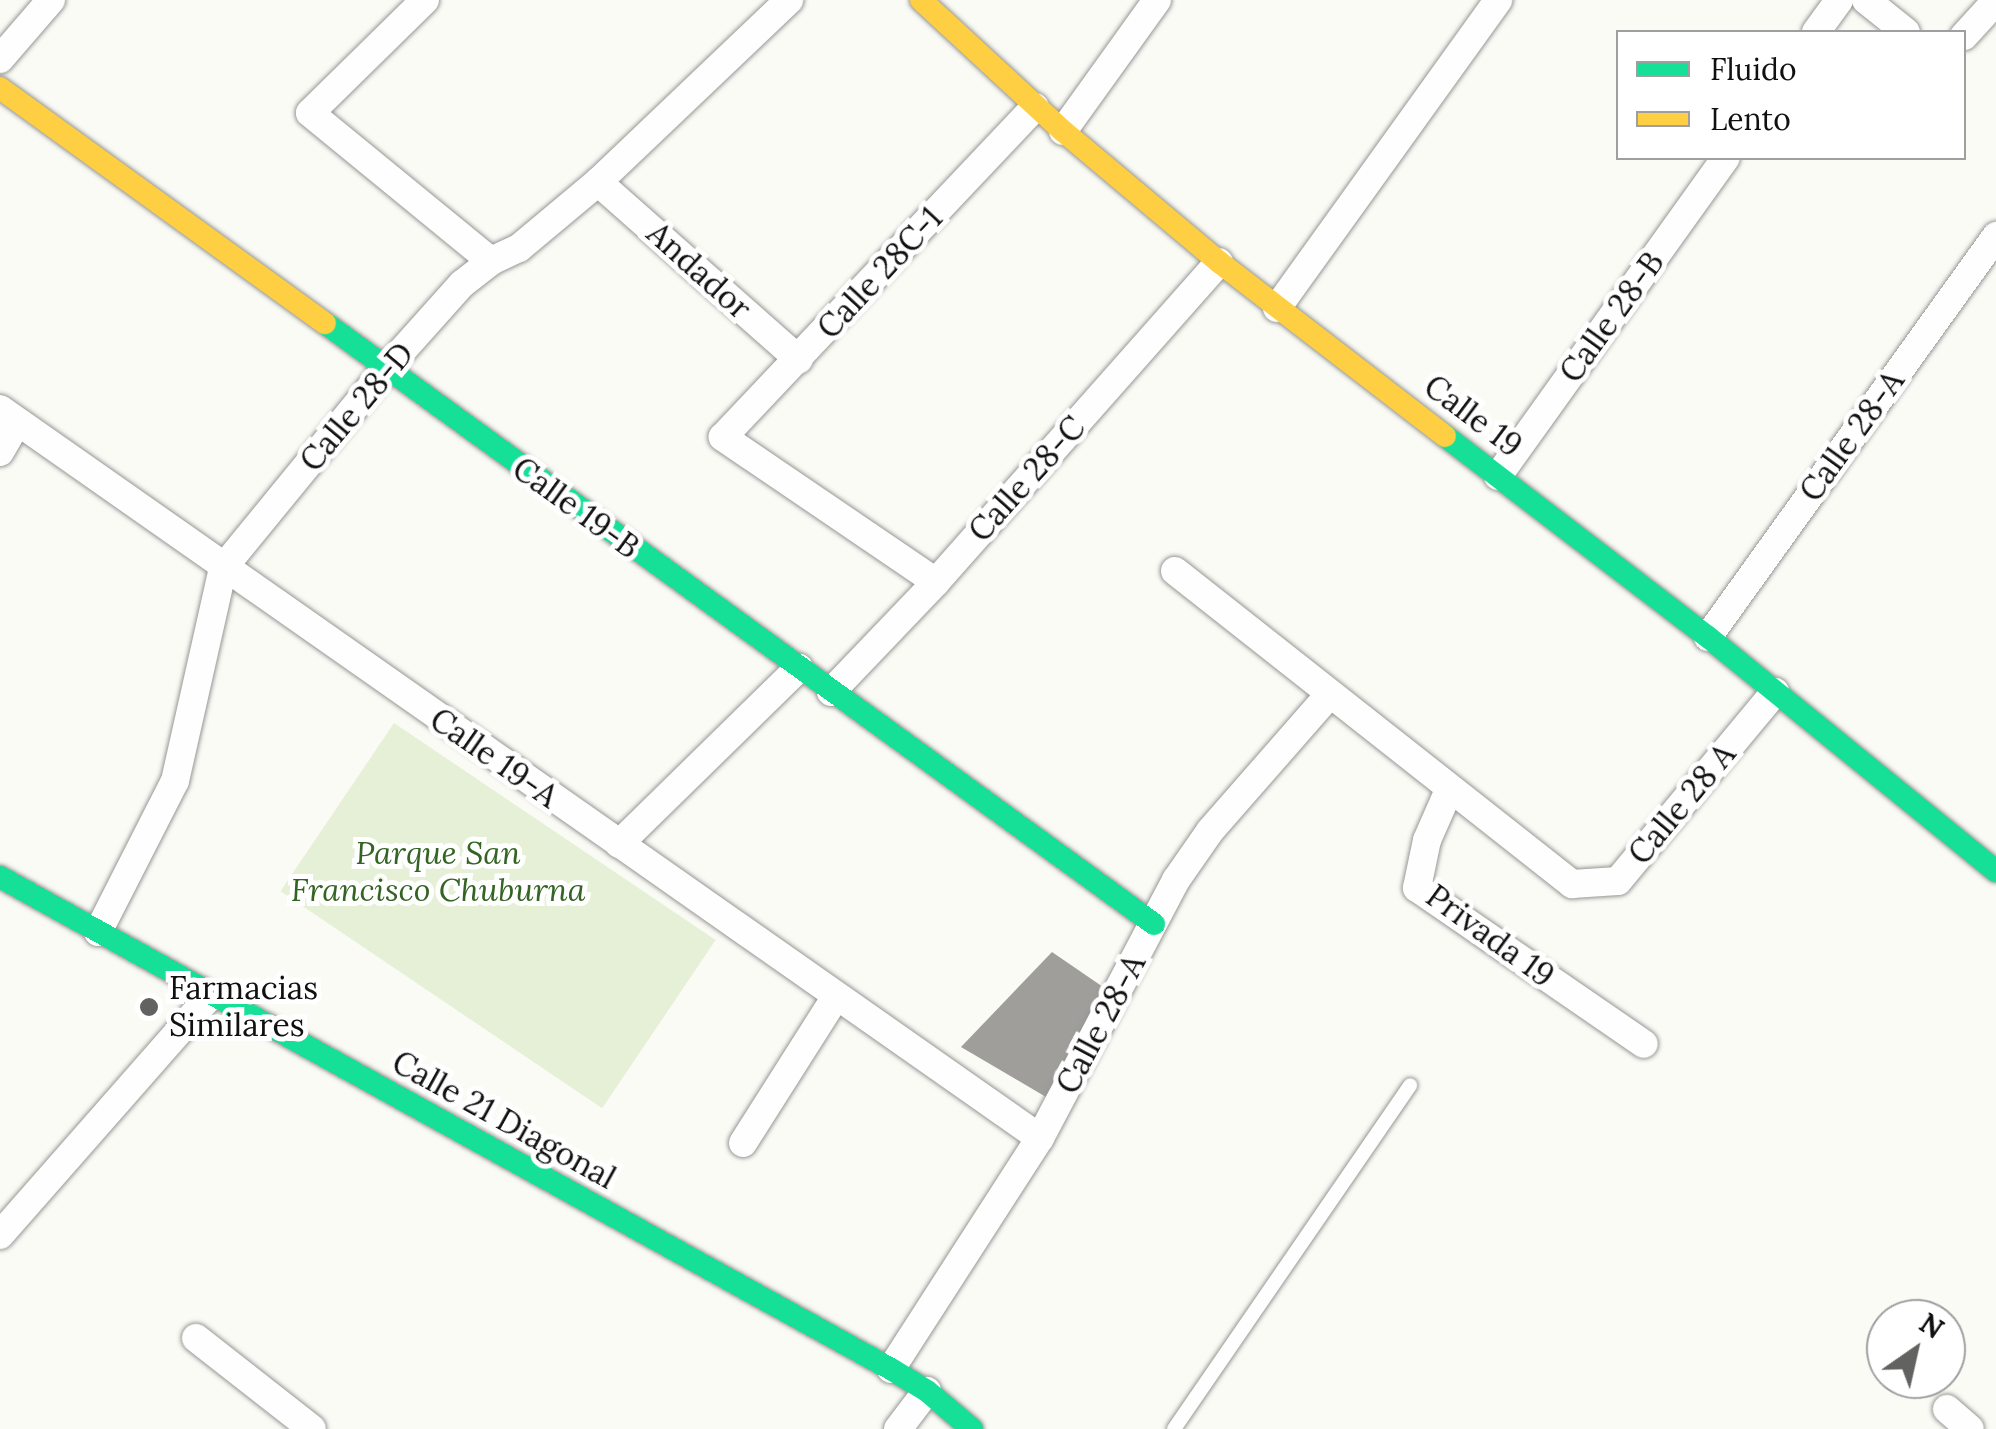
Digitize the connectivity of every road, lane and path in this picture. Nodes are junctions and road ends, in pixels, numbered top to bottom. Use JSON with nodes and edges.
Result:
{"nodes":[{"id":1,"x":51,"y":0,"type":"edge"},
{"id":2,"x":425,"y":0,"type":"edge"},
{"id":3,"x":789,"y":0,"type":"edge"},
{"id":4,"x":921,"y":0,"type":"edge"},
{"id":5,"x":1156,"y":0,"type":"edge"},
{"id":6,"x":1498,"y":0,"type":"edge"},
{"id":7,"x":1839,"y":0,"type":"edge"},
{"id":8,"x":1866,"y":0,"type":"edge"},
{"id":9,"x":1996,"y":0,"type":"edge"},
{"id":10,"x":1817,"y":30,"type":"edge"},
{"id":11,"x":1904,"y":30,"type":"edge"},
{"id":12,"x":1966,"y":34,"type":"edge"},
{"id":13,"x":0,"y":59,"type":"edge"},
{"id":14,"x":0,"y":88,"type":"edge"},
{"id":15,"x":1035,"y":107,"type":"junction"},
{"id":16,"x":1063,"y":132,"type":"junction"},
{"id":17,"x":1725,"y":160,"type":"edge"},
{"id":18,"x":598,"y":182,"type":"junction"},
{"id":19,"x":1996,"y":236,"type":"edge"},
{"id":20,"x":491,"y":261,"type":"junction"},
{"id":21,"x":1219,"y":262,"type":"junction"},
{"id":22,"x":1277,"y":308,"type":"junction"},
{"id":23,"x":800,"y":360,"type":"junction"},
{"id":24,"x":385,"y":370,"type":"junction"},
{"id":25,"x":8,"y":415,"type":"edge"},
{"id":26,"x":0,"y":452,"type":"edge"},
{"id":27,"x":1498,"y":476,"type":"junction"},
{"id":28,"x":224,"y":568,"type":"junction"},
{"id":29,"x":1175,"y":572,"type":"dead end"},
{"id":30,"x":936,"y":582,"type":"junction"},
{"id":31,"x":1708,"y":637,"type":"junction"},
{"id":32,"x":799,"y":668,"type":"junction"},
{"id":33,"x":830,"y":692,"type":"junction"},
{"id":34,"x":1775,"y":692,"type":"junction"},
{"id":35,"x":1330,"y":694,"type":"junction"},
{"id":36,"x":1450,"y":790,"type":"junction"},
{"id":37,"x":619,"y":844,"type":"junction"},
{"id":38,"x":1996,"y":871,"type":"edge"},
{"id":39,"x":0,"y":877,"type":"edge"},
{"id":40,"x":1154,"y":924,"type":"junction"},
{"id":41,"x":98,"y":932,"type":"junction"},
{"id":42,"x":210,"y":996,"type":"junction"},
{"id":43,"x":836,"y":998,"type":"junction"},
{"id":44,"x":1644,"y":1044,"type":"dead end"},
{"id":45,"x":1410,"y":1086,"type":"dead end"},
{"id":46,"x":1040,"y":1138,"type":"junction"},
{"id":47,"x":743,"y":1143,"type":"dead end"},
{"id":48,"x":0,"y":1235,"type":"edge"},
{"id":49,"x":196,"y":1338,"type":"dead end"},
{"id":50,"x":891,"y":1369,"type":"junction"},
{"id":51,"x":927,"y":1391,"type":"junction"},
{"id":52,"x":1947,"y":1408,"type":"dead end"},
{"id":53,"x":312,"y":1429,"type":"edge"},
{"id":54,"x":898,"y":1429,"type":"edge"},
{"id":55,"x":972,"y":1429,"type":"edge"},
{"id":56,"x":1174,"y":1429,"type":"edge"},
{"id":57,"x":1970,"y":1429,"type":"edge"}],
"edges":[{"from":1,"to":13,"type":"street"},
{"from":2,"to":20,"type":"street"},
{"from":3,"to":18,"type":"street","name":"Calle 28-D"},
{"from":4,"to":15,"type":"street","name":"Calle 19"},
{"from":5,"to":16,"type":"street"},
{"from":6,"to":22,"type":"street"},
{"from":7,"to":10,"type":"street"},
{"from":8,"to":11,"type":"street"},
{"from":9,"to":12,"type":"street"},
{"from":14,"to":24,"type":"street","name":"Calle 19-B"},
{"from":15,"to":16,"type":"street","name":"Calle 19"},
{"from":15,"to":23,"type":"street","name":"Calle 28C-1"},
{"from":16,"to":21,"type":"street","name":"Calle 19"},
{"from":17,"to":27,"type":"street","name":"Calle 28-B"},
{"from":18,"to":20,"type":"street","name":"Calle 28-D"},
{"from":18,"to":23,"type":"street","name":"Andador"},
{"from":19,"to":31,"type":"street","name":"Calle 28-A"},
{"from":20,"to":24,"type":"street","name":"Calle 28-D"},
{"from":21,"to":22,"type":"street","name":"Calle 19"},
{"from":21,"to":30,"type":"street","name":"Calle 28-C"},
{"from":22,"to":27,"type":"street","name":"Calle 19"},
{"from":23,"to":30,"type":"street","name":"Calle 28C-1"},
{"from":24,"to":28,"type":"street","name":"Calle 28-D"},
{"from":24,"to":32,"type":"street","name":"Calle 19-B"},
{"from":25,"to":26,"type":"street"},
{"from":25,"to":28,"type":"street","name":"Calle 19-A"},
{"from":27,"to":31,"type":"street","name":"Calle 19"},
{"from":28,"to":37,"type":"street","name":"Calle 19-A"},
{"from":28,"to":41,"type":"street","name":"Calle 28-D"},
{"from":29,"to":35,"type":"street"},
{"from":30,"to":33,"type":"street","name":"Calle 28-C"},
{"from":31,"to":34,"type":"street","name":"Calle 19"},
{"from":32,"to":33,"type":"street","name":"Calle 19-B"},
{"from":32,"to":37,"type":"street"},
{"from":33,"to":40,"type":"street","name":"Calle 19-B"},
{"from":34,"to":36,"type":"street","name":"Calle 28 A"},
{"from":34,"to":38,"type":"street","name":"Calle 19"},
{"from":35,"to":36,"type":"street"},
{"from":35,"to":40,"type":"street","name":"Calle 28-A"},
{"from":36,"to":44,"type":"street","name":"Privada 19"},
{"from":37,"to":43,"type":"street","name":"Calle 19-A"},
{"from":39,"to":41,"type":"street","name":"Calle 21 Diagonal"},
{"from":40,"to":46,"type":"street","name":"Calle 28-A"},
{"from":41,"to":42,"type":"street","name":"Calle 21 Diagonal"},
{"from":42,"to":48,"type":"street"},
{"from":42,"to":50,"type":"street","name":"Calle 21 Diagonal"},
{"from":43,"to":46,"type":"street","name":"Calle 19-A"},
{"from":43,"to":47,"type":"street"},
{"from":45,"to":56,"type":"lane"},
{"from":46,"to":50,"type":"street","name":"Calle 28-A"},
{"from":49,"to":53,"type":"street"},
{"from":50,"to":51,"type":"street","name":"Calle 21 Diagonal"},
{"from":51,"to":54,"type":"street"},
{"from":51,"to":55,"type":"street","name":"Calle 21 Diagonal"},
{"from":52,"to":57,"type":"street"}]}
